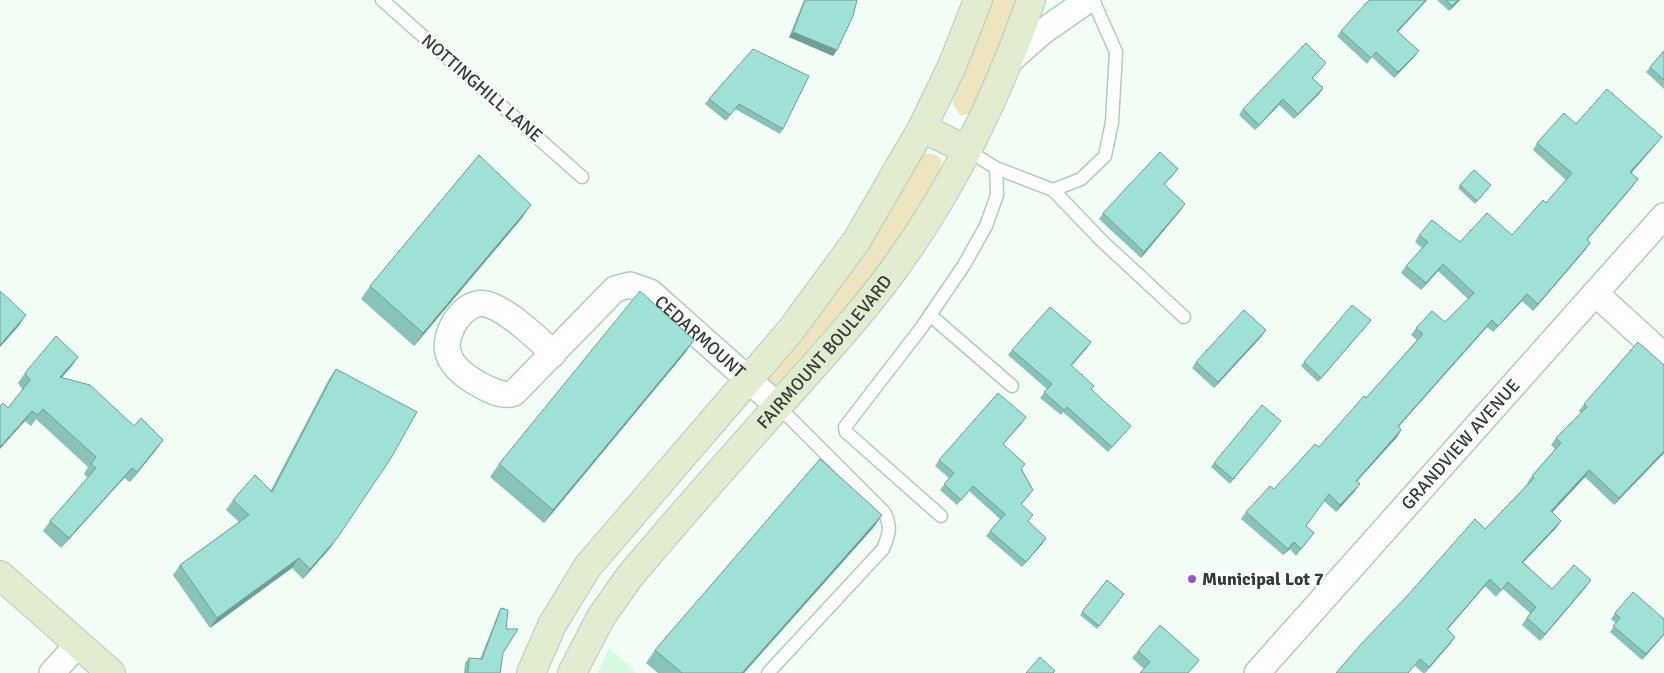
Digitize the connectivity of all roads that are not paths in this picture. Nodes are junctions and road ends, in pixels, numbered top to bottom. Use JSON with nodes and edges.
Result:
{"nodes":[{"id":1,"x":382,"y":0,"type":"edge"},
{"id":2,"x":978,"y":0,"type":"edge"},
{"id":3,"x":1031,"y":0,"type":"edge"},
{"id":4,"x":1088,"y":0,"type":"edge"},
{"id":5,"x":1093,"y":0,"type":"edge"},
{"id":6,"x":1007,"y":63,"type":"junction"},
{"id":7,"x":922,"y":128,"type":"junction"},
{"id":8,"x":967,"y":150,"type":"junction"},
{"id":9,"x":996,"y":168,"type":"junction"},
{"id":10,"x":582,"y":177,"type":"dead end"},
{"id":11,"x":1053,"y":190,"type":"junction"},
{"id":12,"x":1664,"y":216,"type":"edge"},
{"id":13,"x":1595,"y":293,"type":"junction"},
{"id":14,"x":930,"y":316,"type":"junction"},
{"id":15,"x":1184,"y":317,"type":"dead end"},
{"id":16,"x":553,"y":354,"type":"dead end"},
{"id":17,"x":1664,"y":356,"type":"edge"},
{"id":18,"x":750,"y":379,"type":"junction"},
{"id":19,"x":1012,"y":386,"type":"dead end"},
{"id":20,"x":778,"y":406,"type":"junction"},
{"id":21,"x":941,"y":516,"type":"dead end"},
{"id":22,"x":0,"y":575,"type":"edge"},
{"id":23,"x":78,"y":644,"type":"junction"},
{"id":24,"x":52,"y":673,"type":"edge"},
{"id":25,"x":110,"y":673,"type":"edge"},
{"id":26,"x":531,"y":673,"type":"edge"},
{"id":27,"x":572,"y":673,"type":"edge"},
{"id":28,"x":768,"y":673,"type":"edge"},
{"id":29,"x":1257,"y":673,"type":"edge"}],
"edges":[{"from":1,"to":10,"type":"lane","name":"NOTTINGHILL LANE"},
{"from":2,"to":7,"type":"main road"},
{"from":3,"to":6,"type":"main road","name":"FAIRMOUNT BOULEVARD"},
{"from":4,"to":6,"type":"street"},
{"from":5,"to":11,"type":"lane"},
{"from":6,"to":8,"type":"main road","name":"FAIRMOUNT BOULEVARD"},
{"from":7,"to":8,"type":"main road"},
{"from":7,"to":18,"type":"main road"},
{"from":8,"to":9,"type":"lane"},
{"from":8,"to":20,"type":"main road","name":"FAIRMOUNT BOULEVARD"},
{"from":9,"to":11,"type":"lane"},
{"from":9,"to":14,"type":"lane"},
{"from":11,"to":15,"type":"lane"},
{"from":12,"to":13,"type":"street","name":"GRANDVIEW AVENUE"},
{"from":13,"to":17,"type":"street"},
{"from":13,"to":29,"type":"street","name":"GRANDVIEW AVENUE"},
{"from":14,"to":19,"type":"lane"},
{"from":14,"to":21,"type":"lane"},
{"from":16,"to":18,"type":"street","name":"CEDARMOUNT"},
{"from":18,"to":20,"type":"street","name":"CEDARMOUNT"},
{"from":18,"to":26,"type":"main road"},
{"from":20,"to":27,"type":"main road","name":"FAIRMOUNT BOULEVARD"},
{"from":20,"to":28,"type":"lane"},
{"from":22,"to":23,"type":"main road"},
{"from":23,"to":24,"type":"street"},
{"from":23,"to":25,"type":"main road"}]}
